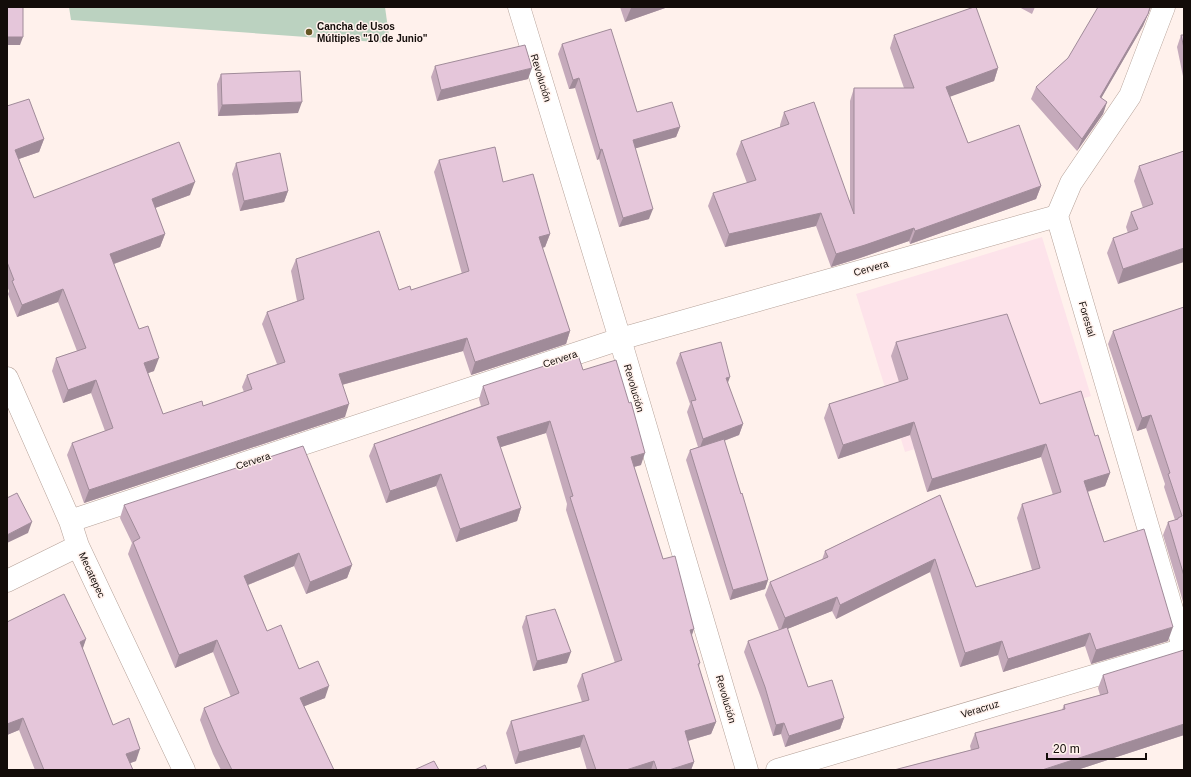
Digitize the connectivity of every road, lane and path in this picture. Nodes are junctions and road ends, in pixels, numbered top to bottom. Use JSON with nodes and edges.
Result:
{"nodes":[{"id":1,"x":519,"y":7,"type":"edge"},
{"id":2,"x":1164,"y":7,"type":"edge"},
{"id":3,"x":1057,"y":216,"type":"junction"},
{"id":4,"x":620,"y":339,"type":"junction"},
{"id":5,"x":7,"y":378,"type":"edge"},
{"id":6,"x":70,"y":521,"type":"junction"},
{"id":7,"x":78,"y":546,"type":"junction"},
{"id":8,"x":7,"y":581,"type":"edge"},
{"id":9,"x":1184,"y":649,"type":"edge"},
{"id":10,"x":184,"y":770,"type":"edge"},
{"id":11,"x":747,"y":770,"type":"edge"},
{"id":12,"x":777,"y":770,"type":"edge"}],
"edges":[{"from":1,"to":4,"type":"street","name":"Revolución"},
{"from":2,"to":3,"type":"street"},
{"from":3,"to":4,"type":"street","name":"Cervera"},
{"from":3,"to":9,"type":"street","name":"Forestal"},
{"from":4,"to":6,"type":"street","name":"Cervera"},
{"from":4,"to":11,"type":"street","name":"Revolución"},
{"from":5,"to":6,"type":"street","name":"Mecatepec"},
{"from":6,"to":7,"type":"street","name":"Mecatepec"},
{"from":7,"to":8,"type":"street"},
{"from":7,"to":10,"type":"street","name":"Mecatepec"},
{"from":9,"to":12,"type":"street","name":"Veracruz"}]}
